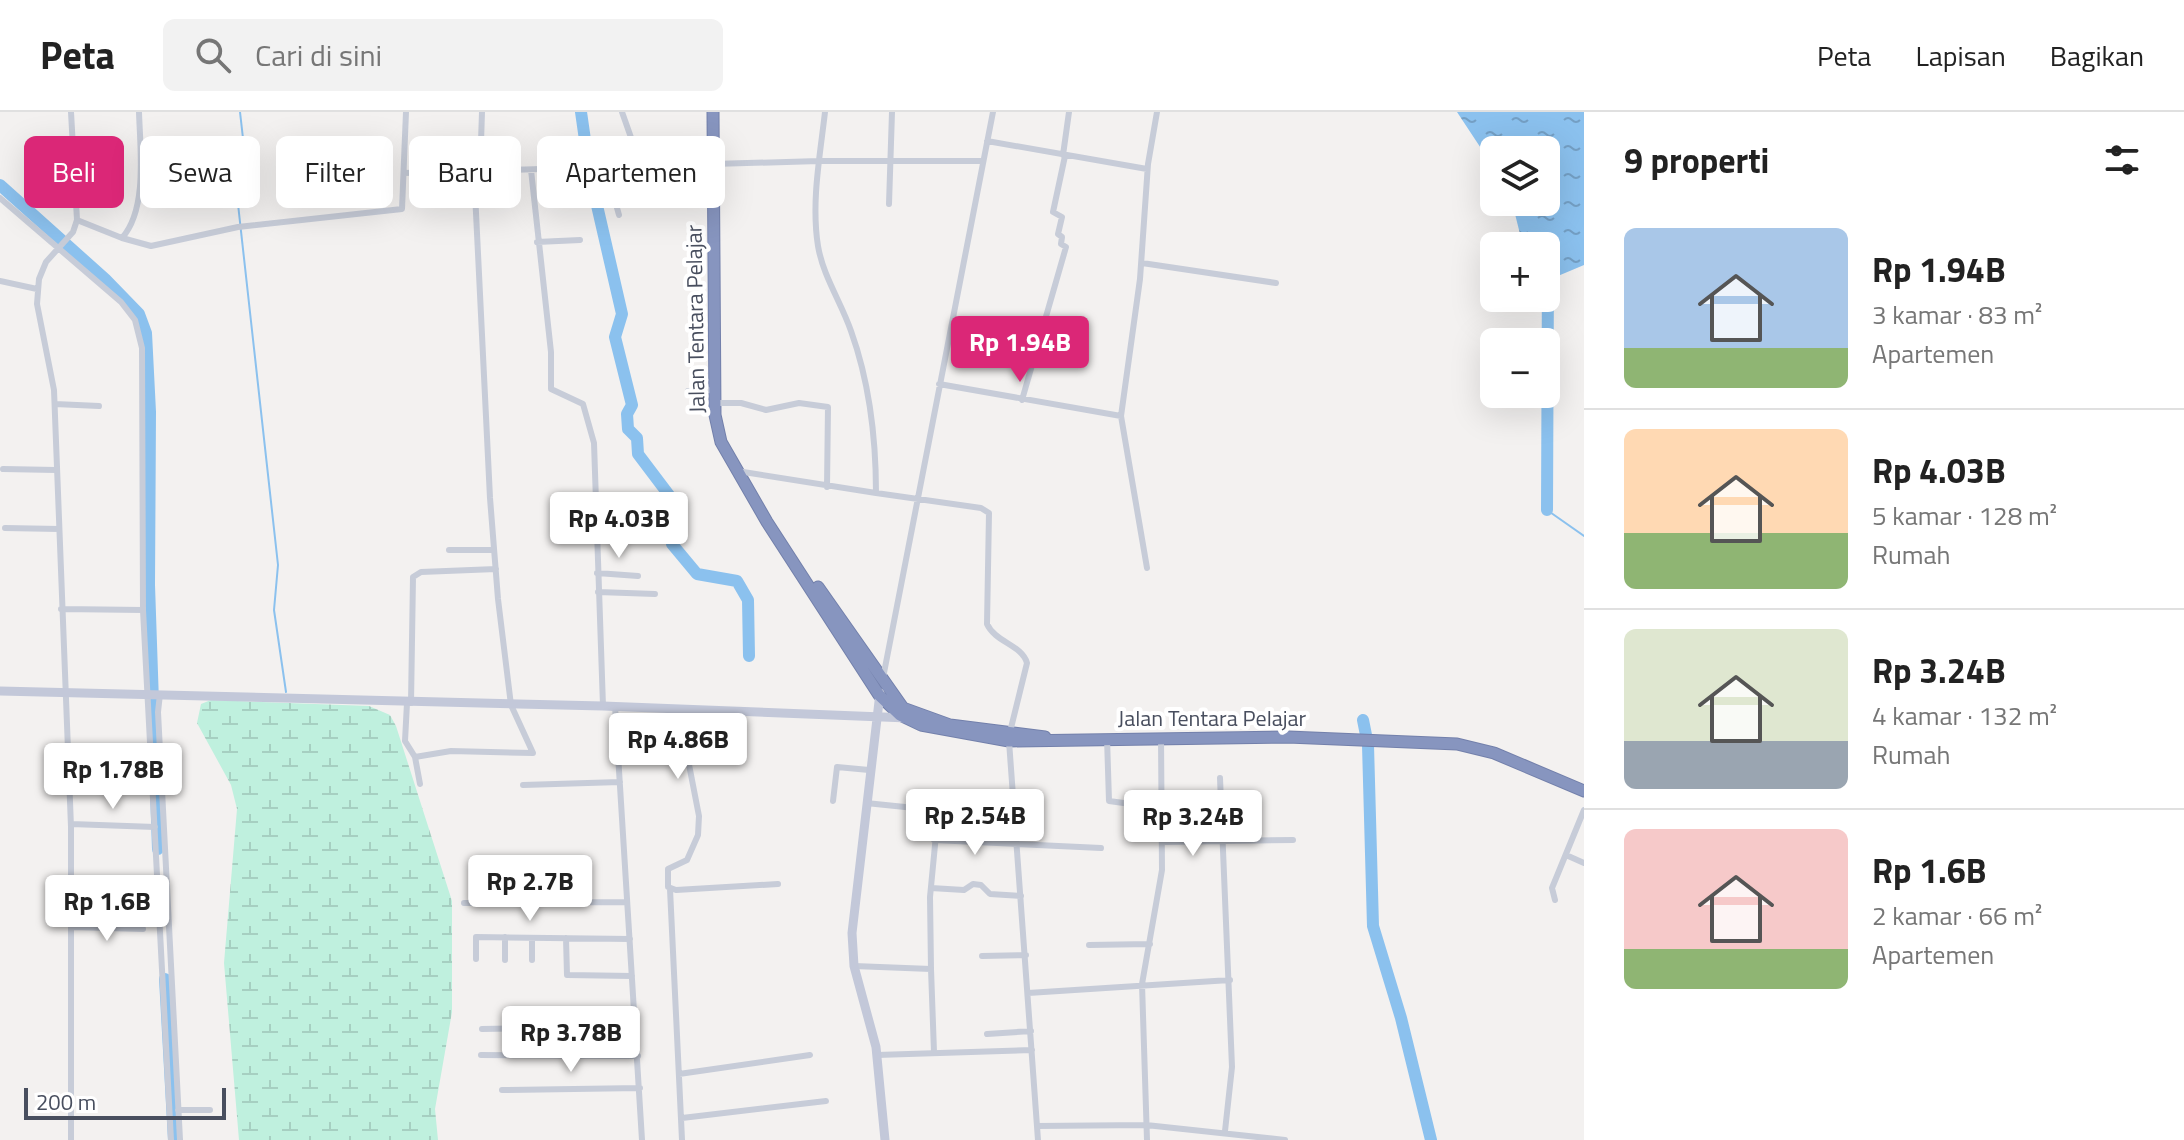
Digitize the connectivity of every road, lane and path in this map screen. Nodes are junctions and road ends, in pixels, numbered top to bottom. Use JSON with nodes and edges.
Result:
{"nodes":[{"id":1,"x":71,"y":112,"type":"edge"},
{"id":2,"x":139,"y":112,"type":"edge"},
{"id":3,"x":406,"y":112,"type":"edge"},
{"id":4,"x":482,"y":112,"type":"edge"},
{"id":5,"x":622,"y":112,"type":"edge"},
{"id":6,"x":713,"y":112,"type":"edge"},
{"id":7,"x":825,"y":112,"type":"edge"},
{"id":8,"x":892,"y":112,"type":"edge"},
{"id":9,"x":993,"y":112,"type":"edge"},
{"id":10,"x":1069,"y":112,"type":"edge"},
{"id":11,"x":1157,"y":112,"type":"edge"},
{"id":12,"x":480,"y":136,"type":"edge"},
{"id":13,"x":630,"y":136,"type":"edge"},
{"id":14,"x":713,"y":136,"type":"edge"},
{"id":15,"x":987,"y":141,"type":"junction"},
{"id":16,"x":1064,"y":156,"type":"junction"},
{"id":17,"x":819,"y":161,"type":"junction"},
{"id":18,"x":890,"y":161,"type":"junction"},
{"id":19,"x":983,"y":161,"type":"junction"},
{"id":20,"x":725,"y":166,"type":"edge"},
{"id":21,"x":1147,"y":169,"type":"junction"},
{"id":22,"x":521,"y":170,"type":"edge"},
{"id":23,"x":531,"y":170,"type":"junction"},
{"id":24,"x":537,"y":170,"type":"edge"},
{"id":25,"x":404,"y":173,"type":"junction"},
{"id":26,"x":409,"y":173,"type":"edge"},
{"id":27,"x":0,"y":198,"type":"edge"},
{"id":28,"x":889,"y":204,"type":"dead end"},
{"id":29,"x":479,"y":208,"type":"edge"},
{"id":30,"x":618,"y":208,"type":"edge"},
{"id":31,"x":713,"y":208,"type":"edge"},
{"id":32,"x":619,"y":215,"type":"dead end"},
{"id":33,"x":77,"y":220,"type":"junction"},
{"id":34,"x":122,"y":238,"type":"junction"},
{"id":35,"x":580,"y":240,"type":"dead end"},
{"id":36,"x":537,"y":242,"type":"junction"},
{"id":37,"x":59,"y":247,"type":"junction"},
{"id":38,"x":1142,"y":263,"type":"junction"},
{"id":39,"x":0,"y":281,"type":"edge"},
{"id":40,"x":1276,"y":283,"type":"dead end"},
{"id":41,"x":37,"y":289,"type":"junction"},
{"id":42,"x":939,"y":384,"type":"junction"},
{"id":43,"x":688,"y":391,"type":"dead end"},
{"id":44,"x":715,"y":396,"type":"junction"},
{"id":45,"x":1022,"y":400,"type":"junction"},
{"id":46,"x":55,"y":404,"type":"junction"},
{"id":47,"x":99,"y":406,"type":"dead end"},
{"id":48,"x":1121,"y":416,"type":"junction"},
{"id":49,"x":3,"y":469,"type":"dead end"},
{"id":50,"x":56,"y":470,"type":"junction"},
{"id":51,"x":737,"y":471,"type":"junction"},
{"id":52,"x":827,"y":487,"type":"junction"},
{"id":53,"x":876,"y":493,"type":"junction"},
{"id":54,"x":916,"y":500,"type":"junction"},
{"id":55,"x":763,"y":512,"type":"junction"},
{"id":56,"x":5,"y":528,"type":"dead end"},
{"id":57,"x":59,"y":529,"type":"junction"},
{"id":58,"x":449,"y":550,"type":"dead end"},
{"id":59,"x":494,"y":550,"type":"junction"},
{"id":60,"x":1147,"y":568,"type":"dead end"},
{"id":61,"x":496,"y":569,"type":"junction"},
{"id":62,"x":597,"y":573,"type":"junction"},
{"id":63,"x":638,"y":576,"type":"dead end"},
{"id":64,"x":598,"y":592,"type":"junction"},
{"id":65,"x":655,"y":594,"type":"dead end"},
{"id":66,"x":61,"y":609,"type":"junction"},
{"id":67,"x":143,"y":610,"type":"junction"},
{"id":68,"x":882,"y":681,"type":"junction"},
{"id":69,"x":0,"y":691,"type":"edge"},
{"id":70,"x":64,"y":694,"type":"junction"},
{"id":71,"x":154,"y":694,"type":"junction"},
{"id":72,"x":879,"y":695,"type":"junction"},
{"id":73,"x":408,"y":703,"type":"junction"},
{"id":74,"x":511,"y":705,"type":"junction"},
{"id":75,"x":603,"y":706,"type":"junction"},
{"id":76,"x":615,"y":706,"type":"junction"},
{"id":77,"x":678,"y":708,"type":"junction"},
{"id":78,"x":876,"y":716,"type":"junction"},
{"id":79,"x":911,"y":716,"type":"junction"},
{"id":80,"x":1010,"y":737,"type":"junction"},
{"id":81,"x":1161,"y":737,"type":"junction"},
{"id":82,"x":1107,"y":738,"type":"junction"},
{"id":83,"x":533,"y":752,"type":"junction"},
{"id":84,"x":415,"y":757,"type":"junction"},
{"id":85,"x":536,"y":760,"type":"dead end"},
{"id":86,"x":869,"y":770,"type":"junction"},
{"id":87,"x":1220,"y":778,"type":"dead end"},
{"id":88,"x":620,"y":782,"type":"junction"},
{"id":89,"x":420,"y":784,"type":"dead end"},
{"id":90,"x":523,"y":785,"type":"dead end"},
{"id":91,"x":1584,"y":791,"type":"edge"},
{"id":92,"x":833,"y":801,"type":"dead end"},
{"id":93,"x":866,"y":803,"type":"junction"},
{"id":94,"x":1160,"y":808,"type":"junction"},
{"id":95,"x":1584,"y":810,"type":"edge"},
{"id":96,"x":71,"y":824,"type":"junction"},
{"id":97,"x":155,"y":827,"type":"junction"},
{"id":98,"x":934,"y":840,"type":"junction"},
{"id":99,"x":1293,"y":840,"type":"dead end"},
{"id":100,"x":1162,"y":842,"type":"junction"},
{"id":101,"x":1017,"y":843,"type":"junction"},
{"id":102,"x":1224,"y":843,"type":"junction"},
{"id":103,"x":1101,"y":848,"type":"dead end"},
{"id":104,"x":1566,"y":855,"type":"junction"},
{"id":105,"x":1584,"y":863,"type":"edge"},
{"id":106,"x":778,"y":884,"type":"dead end"},
{"id":107,"x":931,"y":888,"type":"junction"},
{"id":108,"x":670,"y":889,"type":"junction"},
{"id":109,"x":1021,"y":896,"type":"junction"},
{"id":110,"x":1555,"y":900,"type":"dead end"},
{"id":111,"x":627,"y":902,"type":"junction"},
{"id":112,"x":464,"y":903,"type":"dead end"},
{"id":113,"x":73,"y":927,"type":"junction"},
{"id":114,"x":143,"y":929,"type":"dead end"},
{"id":115,"x":505,"y":937,"type":"junction"},
{"id":116,"x":532,"y":938,"type":"junction"},
{"id":117,"x":566,"y":938,"type":"junction"},
{"id":118,"x":630,"y":939,"type":"junction"},
{"id":119,"x":1150,"y":944,"type":"junction"},
{"id":120,"x":1089,"y":945,"type":"dead end"},
{"id":121,"x":1026,"y":955,"type":"junction"},
{"id":122,"x":982,"y":956,"type":"dead end"},
{"id":123,"x":476,"y":959,"type":"dead end"},
{"id":124,"x":505,"y":960,"type":"dead end"},
{"id":125,"x":532,"y":960,"type":"dead end"},
{"id":126,"x":854,"y":966,"type":"junction"},
{"id":127,"x":931,"y":969,"type":"junction"},
{"id":128,"x":632,"y":976,"type":"junction"},
{"id":129,"x":1230,"y":980,"type":"junction"},
{"id":130,"x":1142,"y":984,"type":"junction"},
{"id":131,"x":1028,"y":993,"type":"junction"},
{"id":132,"x":636,"y":1026,"type":"junction"},
{"id":133,"x":482,"y":1029,"type":"dead end"},
{"id":134,"x":1031,"y":1031,"type":"junction"},
{"id":135,"x":987,"y":1034,"type":"dead end"},
{"id":136,"x":1032,"y":1050,"type":"junction"},
{"id":137,"x":934,"y":1052,"type":"junction"},
{"id":138,"x":481,"y":1055,"type":"dead end"},
{"id":139,"x":810,"y":1055,"type":"dead end"},
{"id":140,"x":877,"y":1055,"type":"junction"},
{"id":141,"x":638,"y":1056,"type":"junction"},
{"id":142,"x":679,"y":1074,"type":"junction"},
{"id":143,"x":640,"y":1088,"type":"junction"},
{"id":144,"x":502,"y":1090,"type":"dead end"},
{"id":145,"x":826,"y":1101,"type":"dead end"},
{"id":146,"x":178,"y":1110,"type":"junction"},
{"id":147,"x":210,"y":1110,"type":"dead end"},
{"id":148,"x":682,"y":1118,"type":"junction"},
{"id":149,"x":1146,"y":1125,"type":"junction"},
{"id":150,"x":1037,"y":1126,"type":"junction"},
{"id":151,"x":1225,"y":1131,"type":"junction"},
{"id":152,"x":71,"y":1140,"type":"edge"},
{"id":153,"x":171,"y":1140,"type":"edge"},
{"id":154,"x":180,"y":1140,"type":"edge"},
{"id":155,"x":642,"y":1140,"type":"edge"},
{"id":156,"x":682,"y":1140,"type":"edge"},
{"id":157,"x":885,"y":1140,"type":"edge"},
{"id":158,"x":1038,"y":1140,"type":"edge"},
{"id":159,"x":1147,"y":1140,"type":"edge"},
{"id":160,"x":1285,"y":1140,"type":"edge"}],
"edges":[{"from":1,"to":33,"type":"street"},
{"from":2,"to":34,"type":"street"},
{"from":3,"to":25,"type":"street"},
{"from":4,"to":12,"type":"street"},
{"from":5,"to":13,"type":"street"},
{"from":6,"to":14,"type":"highway","name":"Jalan Tentara Pelajar"},
{"from":7,"to":17,"type":"street"},
{"from":8,"to":18,"type":"street"},
{"from":9,"to":15,"type":"street"},
{"from":10,"to":16,"type":"street"},
{"from":11,"to":21,"type":"street"},
{"from":15,"to":16,"type":"street"},
{"from":15,"to":19,"type":"street"},
{"from":16,"to":21,"type":"street"},
{"from":16,"to":45,"type":"street"},
{"from":17,"to":18,"type":"street"},
{"from":17,"to":20,"type":"street"},
{"from":17,"to":53,"type":"street"},
{"from":18,"to":19,"type":"street"},
{"from":18,"to":28,"type":"street"},
{"from":19,"to":42,"type":"street"},
{"from":21,"to":38,"type":"street"},
{"from":22,"to":23,"type":"street"},
{"from":23,"to":24,"type":"street"},
{"from":23,"to":36,"type":"street"},
{"from":25,"to":26,"type":"street"},
{"from":25,"to":34,"type":"street"},
{"from":27,"to":37,"type":"street"},
{"from":29,"to":59,"type":"street"},
{"from":30,"to":32,"type":"street"},
{"from":31,"to":44,"type":"highway","name":"Jalan Tentara Pelajar"},
{"from":33,"to":34,"type":"street"},
{"from":33,"to":37,"type":"street"},
{"from":35,"to":36,"type":"street"},
{"from":36,"to":62,"type":"street"},
{"from":37,"to":41,"type":"street"},
{"from":37,"to":67,"type":"street"},
{"from":38,"to":40,"type":"street"},
{"from":38,"to":48,"type":"street"},
{"from":39,"to":41,"type":"street"},
{"from":41,"to":46,"type":"street"},
{"from":42,"to":45,"type":"street"},
{"from":42,"to":54,"type":"street"},
{"from":43,"to":44,"type":"street"},
{"from":44,"to":51,"type":"highway","name":"Jalan Tentara Pelajar"},
{"from":44,"to":52,"type":"street"},
{"from":45,"to":48,"type":"street"},
{"from":46,"to":47,"type":"street"},
{"from":46,"to":50,"type":"street"},
{"from":48,"to":60,"type":"street"},
{"from":49,"to":50,"type":"street"},
{"from":50,"to":57,"type":"street"},
{"from":51,"to":52,"type":"street"},
{"from":51,"to":55,"type":"highway","name":"Jalan Tentara Pelajar"},
{"from":52,"to":53,"type":"street"},
{"from":53,"to":54,"type":"street"},
{"from":54,"to":68,"type":"street"},
{"from":54,"to":80,"type":"street"},
{"from":55,"to":68,"type":"highway","name":"Jalan Tentara Pelajar"},
{"from":55,"to":72,"type":"highway","name":"Jalan Tentara Pelajar"},
{"from":56,"to":57,"type":"street"},
{"from":57,"to":66,"type":"street"},
{"from":58,"to":59,"type":"street"},
{"from":59,"to":61,"type":"street"},
{"from":61,"to":73,"type":"street"},
{"from":61,"to":74,"type":"street"},
{"from":62,"to":63,"type":"street"},
{"from":62,"to":64,"type":"street"},
{"from":64,"to":65,"type":"street"},
{"from":64,"to":75,"type":"street"},
{"from":66,"to":67,"type":"street"},
{"from":66,"to":70,"type":"street"},
{"from":67,"to":71,"type":"street"},
{"from":68,"to":72,"type":"street"},
{"from":68,"to":79,"type":"highway","name":"Jalan Tentara Pelajar"},
{"from":69,"to":70,"type":"street"},
{"from":70,"to":71,"type":"street"},
{"from":70,"to":96,"type":"street"},
{"from":71,"to":73,"type":"street"},
{"from":71,"to":97,"type":"street"},
{"from":71,"to":146,"type":"street"},
{"from":72,"to":78,"type":"street"},
{"from":72,"to":79,"type":"highway","name":"Jalan Tentara Pelajar"},
{"from":73,"to":74,"type":"street"},
{"from":73,"to":84,"type":"street"},
{"from":74,"to":75,"type":"street"},
{"from":74,"to":83,"type":"street"},
{"from":75,"to":76,"type":"street"},
{"from":76,"to":77,"type":"street"},
{"from":76,"to":88,"type":"street"},
{"from":77,"to":78,"type":"street"},
{"from":77,"to":108,"type":"street"},
{"from":78,"to":79,"type":"street"},
{"from":78,"to":86,"type":"street"},
{"from":79,"to":80,"type":"highway","name":"Jalan Tentara Pelajar"},
{"from":80,"to":82,"type":"highway","name":"Jalan Tentara Pelajar"},
{"from":80,"to":101,"type":"street"},
{"from":81,"to":82,"type":"highway","name":"Jalan Tentara Pelajar"},
{"from":81,"to":91,"type":"highway","name":"Jalan Tentara Pelajar"},
{"from":81,"to":94,"type":"street"},
{"from":82,"to":94,"type":"street"},
{"from":83,"to":84,"type":"street"},
{"from":83,"to":85,"type":"street"},
{"from":84,"to":89,"type":"street"},
{"from":86,"to":92,"type":"street"},
{"from":86,"to":93,"type":"street"},
{"from":87,"to":102,"type":"street"},
{"from":88,"to":90,"type":"street"},
{"from":88,"to":111,"type":"street"},
{"from":93,"to":98,"type":"street"},
{"from":93,"to":126,"type":"street"},
{"from":94,"to":100,"type":"street"},
{"from":95,"to":104,"type":"street"},
{"from":96,"to":97,"type":"street"},
{"from":96,"to":113,"type":"street"},
{"from":97,"to":153,"type":"street"},
{"from":98,"to":101,"type":"street"},
{"from":98,"to":107,"type":"street"},
{"from":99,"to":102,"type":"street"},
{"from":100,"to":102,"type":"street"},
{"from":100,"to":119,"type":"street"},
{"from":101,"to":103,"type":"street"},
{"from":101,"to":109,"type":"street"},
{"from":102,"to":129,"type":"street"},
{"from":104,"to":105,"type":"street"},
{"from":104,"to":110,"type":"street"},
{"from":106,"to":108,"type":"street"},
{"from":107,"to":109,"type":"street"},
{"from":107,"to":127,"type":"street"},
{"from":108,"to":142,"type":"street"},
{"from":109,"to":121,"type":"street"},
{"from":111,"to":112,"type":"street"},
{"from":111,"to":118,"type":"street"},
{"from":113,"to":114,"type":"street"},
{"from":113,"to":152,"type":"street"},
{"from":115,"to":116,"type":"street"},
{"from":115,"to":123,"type":"street"},
{"from":115,"to":124,"type":"street"},
{"from":116,"to":117,"type":"street"},
{"from":116,"to":125,"type":"street"},
{"from":117,"to":118,"type":"street"},
{"from":117,"to":128,"type":"street"},
{"from":118,"to":128,"type":"street"},
{"from":119,"to":120,"type":"street"},
{"from":119,"to":130,"type":"street"},
{"from":121,"to":122,"type":"street"},
{"from":121,"to":131,"type":"street"},
{"from":126,"to":127,"type":"street"},
{"from":126,"to":140,"type":"street"},
{"from":127,"to":137,"type":"street"},
{"from":128,"to":132,"type":"street"},
{"from":129,"to":130,"type":"street"},
{"from":129,"to":151,"type":"street"},
{"from":130,"to":131,"type":"street"},
{"from":130,"to":149,"type":"street"},
{"from":131,"to":134,"type":"street"},
{"from":132,"to":133,"type":"street"},
{"from":132,"to":141,"type":"street"},
{"from":134,"to":135,"type":"street"},
{"from":134,"to":136,"type":"street"},
{"from":136,"to":137,"type":"street"},
{"from":136,"to":150,"type":"street"},
{"from":137,"to":140,"type":"street"},
{"from":138,"to":141,"type":"street"},
{"from":139,"to":142,"type":"street"},
{"from":140,"to":157,"type":"street"},
{"from":141,"to":143,"type":"street"},
{"from":142,"to":148,"type":"street"},
{"from":143,"to":144,"type":"street"},
{"from":143,"to":155,"type":"street"},
{"from":145,"to":148,"type":"street"},
{"from":146,"to":147,"type":"street"},
{"from":146,"to":154,"type":"street"},
{"from":148,"to":156,"type":"street"},
{"from":149,"to":150,"type":"street"},
{"from":149,"to":151,"type":"street"},
{"from":149,"to":159,"type":"street"},
{"from":150,"to":158,"type":"street"},
{"from":151,"to":160,"type":"street"}]}
